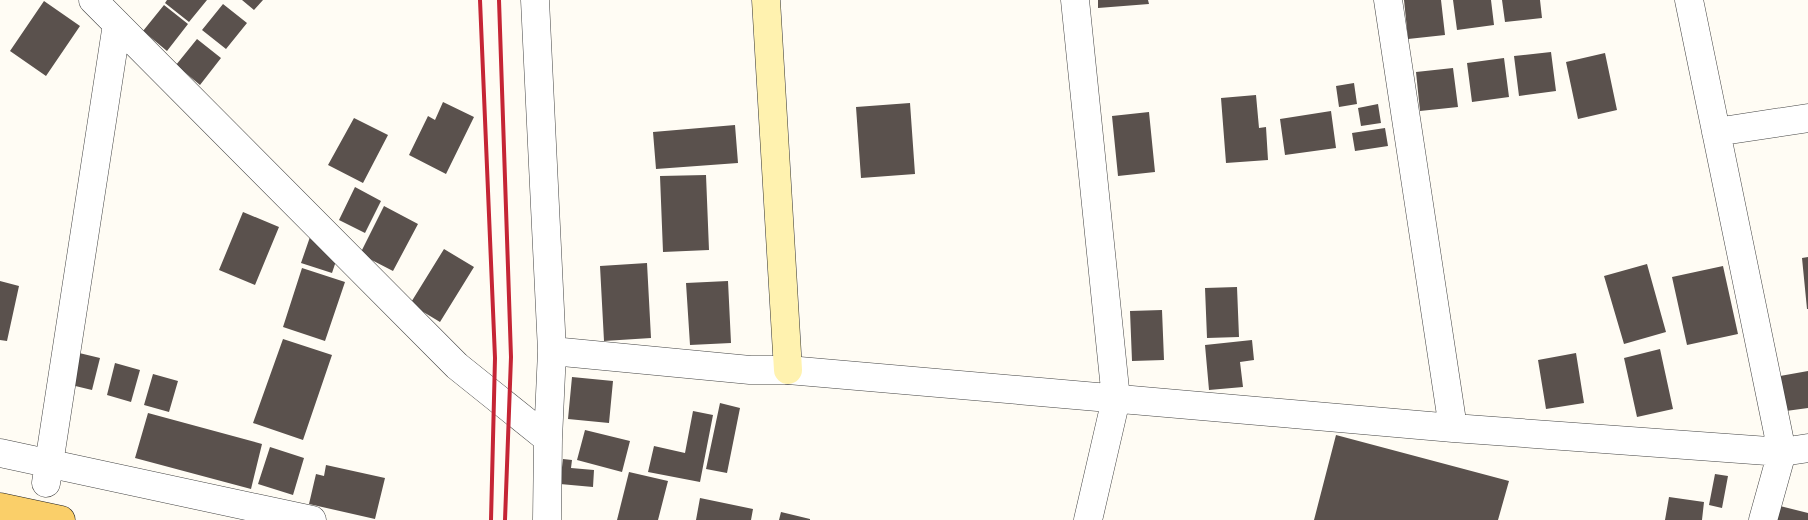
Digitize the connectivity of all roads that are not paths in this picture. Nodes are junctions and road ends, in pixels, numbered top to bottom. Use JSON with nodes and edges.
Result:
{"nodes":[{"id":1,"x":92,"y":0,"type":"edge"},
{"id":2,"x":535,"y":0,"type":"edge"},
{"id":3,"x":766,"y":0,"type":"edge"},
{"id":4,"x":1075,"y":0,"type":"edge"},
{"id":5,"x":1388,"y":0,"type":"edge"},
{"id":6,"x":1689,"y":0,"type":"edge"},
{"id":7,"x":117,"y":24,"type":"junction"},
{"id":8,"x":1808,"y":118,"type":"edge"},
{"id":9,"x":1716,"y":132,"type":"junction"},
{"id":10,"x":552,"y":351,"type":"junction"},
{"id":11,"x":788,"y":370,"type":"junction"},
{"id":12,"x":1116,"y":399,"type":"junction"},
{"id":13,"x":1453,"y":428,"type":"junction"},
{"id":14,"x":548,"y":439,"type":"junction"},
{"id":15,"x":1795,"y":450,"type":"edge"},
{"id":16,"x":0,"y":453,"type":"edge"},
{"id":17,"x":48,"y":474,"type":"junction"},
{"id":18,"x":0,"y":507,"type":"edge"},
{"id":19,"x":61,"y":520,"type":"edge"},
{"id":20,"x":312,"y":520,"type":"edge"},
{"id":21,"x":548,"y":520,"type":"edge"},
{"id":22,"x":1088,"y":520,"type":"edge"},
{"id":23,"x":1763,"y":520,"type":"edge"}],
"edges":[{"from":1,"to":7,"type":"street"},
{"from":2,"to":10,"type":"street"},
{"from":3,"to":11,"type":"street"},
{"from":4,"to":12,"type":"street"},
{"from":5,"to":13,"type":"street"},
{"from":6,"to":9,"type":"street"},
{"from":7,"to":14,"type":"street"},
{"from":7,"to":17,"type":"street"},
{"from":8,"to":9,"type":"street"},
{"from":9,"to":15,"type":"street"},
{"from":10,"to":11,"type":"street"},
{"from":10,"to":14,"type":"street"},
{"from":11,"to":12,"type":"street"},
{"from":12,"to":13,"type":"street"},
{"from":12,"to":22,"type":"street"},
{"from":13,"to":15,"type":"street"},
{"from":14,"to":21,"type":"street"},
{"from":15,"to":23,"type":"street"},
{"from":16,"to":17,"type":"street"},
{"from":17,"to":20,"type":"street"},
{"from":18,"to":19,"type":"main road"}]}
